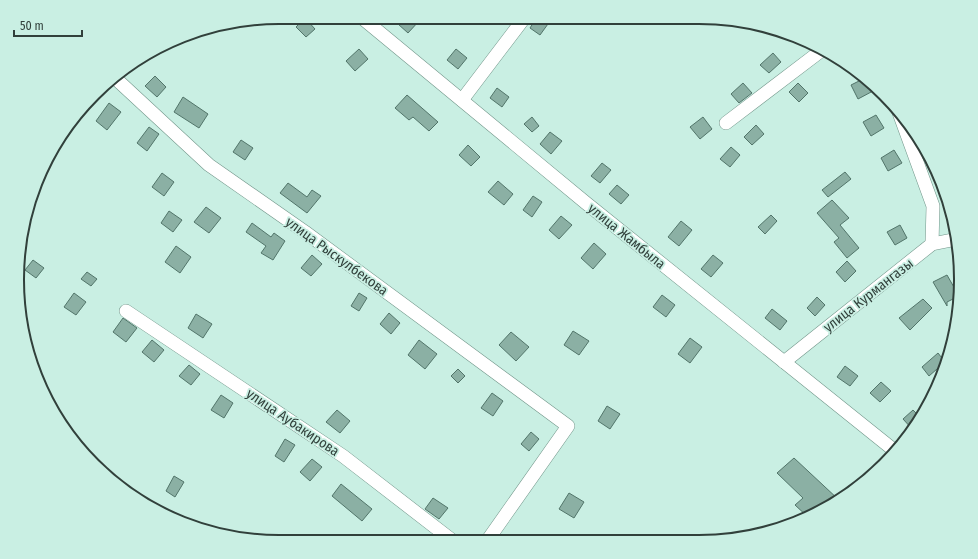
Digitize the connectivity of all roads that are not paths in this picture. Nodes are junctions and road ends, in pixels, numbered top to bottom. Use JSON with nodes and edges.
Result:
{"nodes":[{"id":1,"x":370,"y":24,"type":"edge"},
{"id":2,"x":520,"y":24,"type":"edge"},
{"id":3,"x":818,"y":53,"type":"edge"},
{"id":4,"x":119,"y":81,"type":"edge"},
{"id":5,"x":462,"y":100,"type":"junction"},
{"id":6,"x":726,"y":123,"type":"dead end"},
{"id":7,"x":905,"y":130,"type":"edge"},
{"id":8,"x":951,"y":240,"type":"edge"},
{"id":9,"x":932,"y":244,"type":"junction"},
{"id":10,"x":126,"y":311,"type":"dead end"},
{"id":11,"x":784,"y":362,"type":"junction"},
{"id":12,"x":891,"y":448,"type":"edge"},
{"id":13,"x":445,"y":535,"type":"edge"},
{"id":14,"x":491,"y":535,"type":"edge"}],
"edges":[{"from":1,"to":5,"type":"street","name":"улица Жамбыла"},
{"from":2,"to":5,"type":"street"},
{"from":3,"to":6,"type":"street"},
{"from":4,"to":14,"type":"street","name":"улица Рыскулбекова"},
{"from":5,"to":11,"type":"street","name":"улица Жамбыла"},
{"from":7,"to":9,"type":"street"},
{"from":8,"to":9,"type":"street","name":"улица Курмангазы"},
{"from":9,"to":11,"type":"street","name":"улица Курмангазы"},
{"from":10,"to":13,"type":"street","name":"улица Аубакирова"},
{"from":11,"to":12,"type":"street","name":"улица Жамбыла"}]}
